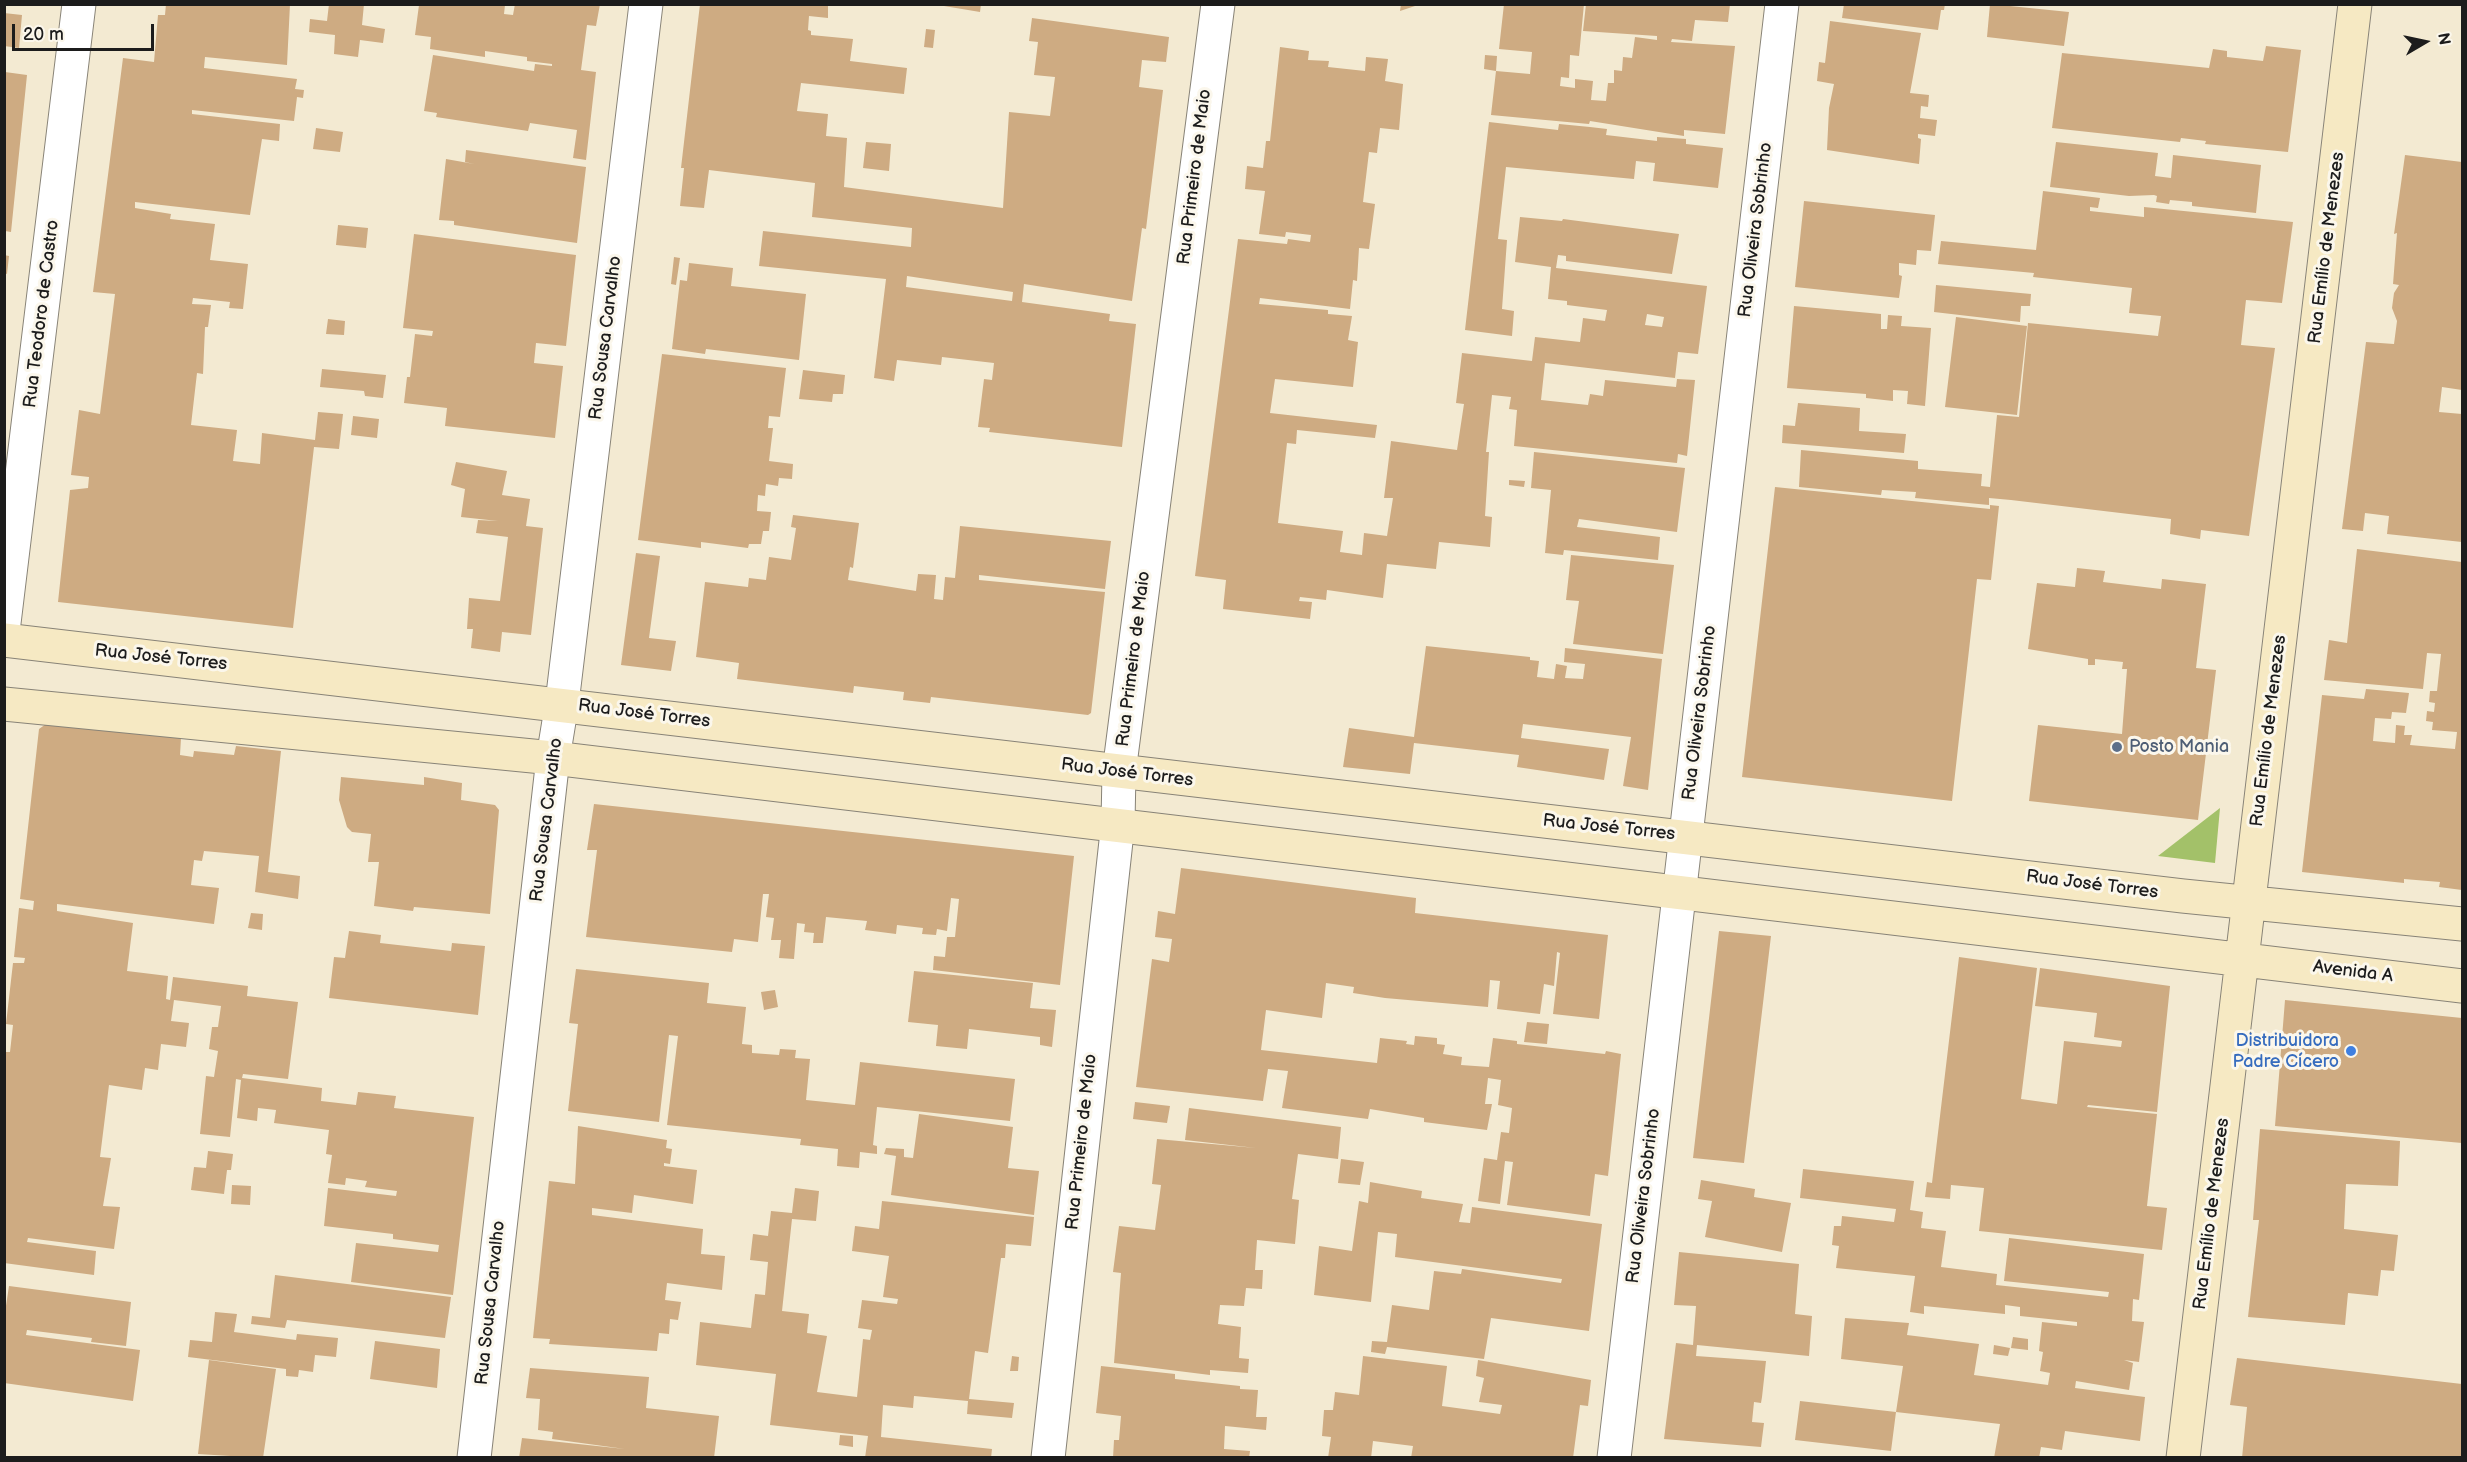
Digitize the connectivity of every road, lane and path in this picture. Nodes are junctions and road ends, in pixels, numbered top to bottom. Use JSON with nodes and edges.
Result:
{"nodes":[{"id":1,"x":79,"y":4,"type":"edge"},
{"id":2,"x":646,"y":4,"type":"edge"},
{"id":3,"x":1218,"y":4,"type":"edge"},
{"id":4,"x":1782,"y":4,"type":"edge"},
{"id":5,"x":2355,"y":4,"type":"edge"},
{"id":6,"x":4,"y":624,"type":"edge"},
{"id":7,"x":4,"y":640,"type":"edge"},
{"id":8,"x":562,"y":703,"type":"junction"},
{"id":9,"x":4,"y":704,"type":"edge"},
{"id":10,"x":554,"y":758,"type":"junction"},
{"id":11,"x":1119,"y":772,"type":"junction"},
{"id":12,"x":1118,"y":823,"type":"junction"},
{"id":13,"x":1686,"y":836,"type":"junction"},
{"id":14,"x":1680,"y":891,"type":"junction"},
{"id":15,"x":2249,"y":903,"type":"junction"},
{"id":16,"x":2463,"y":924,"type":"edge"},
{"id":17,"x":2243,"y":959,"type":"junction"},
{"id":18,"x":2463,"y":986,"type":"edge"},
{"id":19,"x":474,"y":1458,"type":"edge"},
{"id":20,"x":1048,"y":1458,"type":"edge"},
{"id":21,"x":1614,"y":1458,"type":"edge"},
{"id":22,"x":2183,"y":1458,"type":"edge"}],
"edges":[{"from":1,"to":6,"type":"street","name":"Rua Teodoro de Castro"},
{"from":2,"to":8,"type":"street","name":"Rua Sousa Carvalho"},
{"from":3,"to":11,"type":"street","name":"Rua Primeiro de Maio"},
{"from":4,"to":13,"type":"street","name":"Rua Oliveira Sobrinho"},
{"from":5,"to":15,"type":"street","name":"Rua Emílio de Menezes"},
{"from":7,"to":8,"type":"street","name":"Rua José Torres"},
{"from":8,"to":10,"type":"street","name":"Rua Sousa Carvalho"},
{"from":8,"to":11,"type":"street","name":"Rua José Torres"},
{"from":9,"to":10,"type":"street"},
{"from":10,"to":12,"type":"street"},
{"from":10,"to":19,"type":"street","name":"Rua Sousa Carvalho"},
{"from":11,"to":12,"type":"street","name":"Rua Primeiro de Maio"},
{"from":11,"to":13,"type":"street","name":"Rua José Torres"},
{"from":12,"to":14,"type":"street"},
{"from":12,"to":20,"type":"street","name":"Rua Primeiro de Maio"},
{"from":13,"to":14,"type":"street","name":"Rua Oliveira Sobrinho"},
{"from":13,"to":15,"type":"street","name":"Rua José Torres"},
{"from":14,"to":17,"type":"street"},
{"from":14,"to":21,"type":"street","name":"Rua Oliveira Sobrinho"},
{"from":15,"to":16,"type":"street"},
{"from":15,"to":17,"type":"street","name":"Rua Emílio de Menezes"},
{"from":17,"to":18,"type":"street","name":"Avenida A"},
{"from":17,"to":22,"type":"street","name":"Rua Emílio de Menezes"}]}
